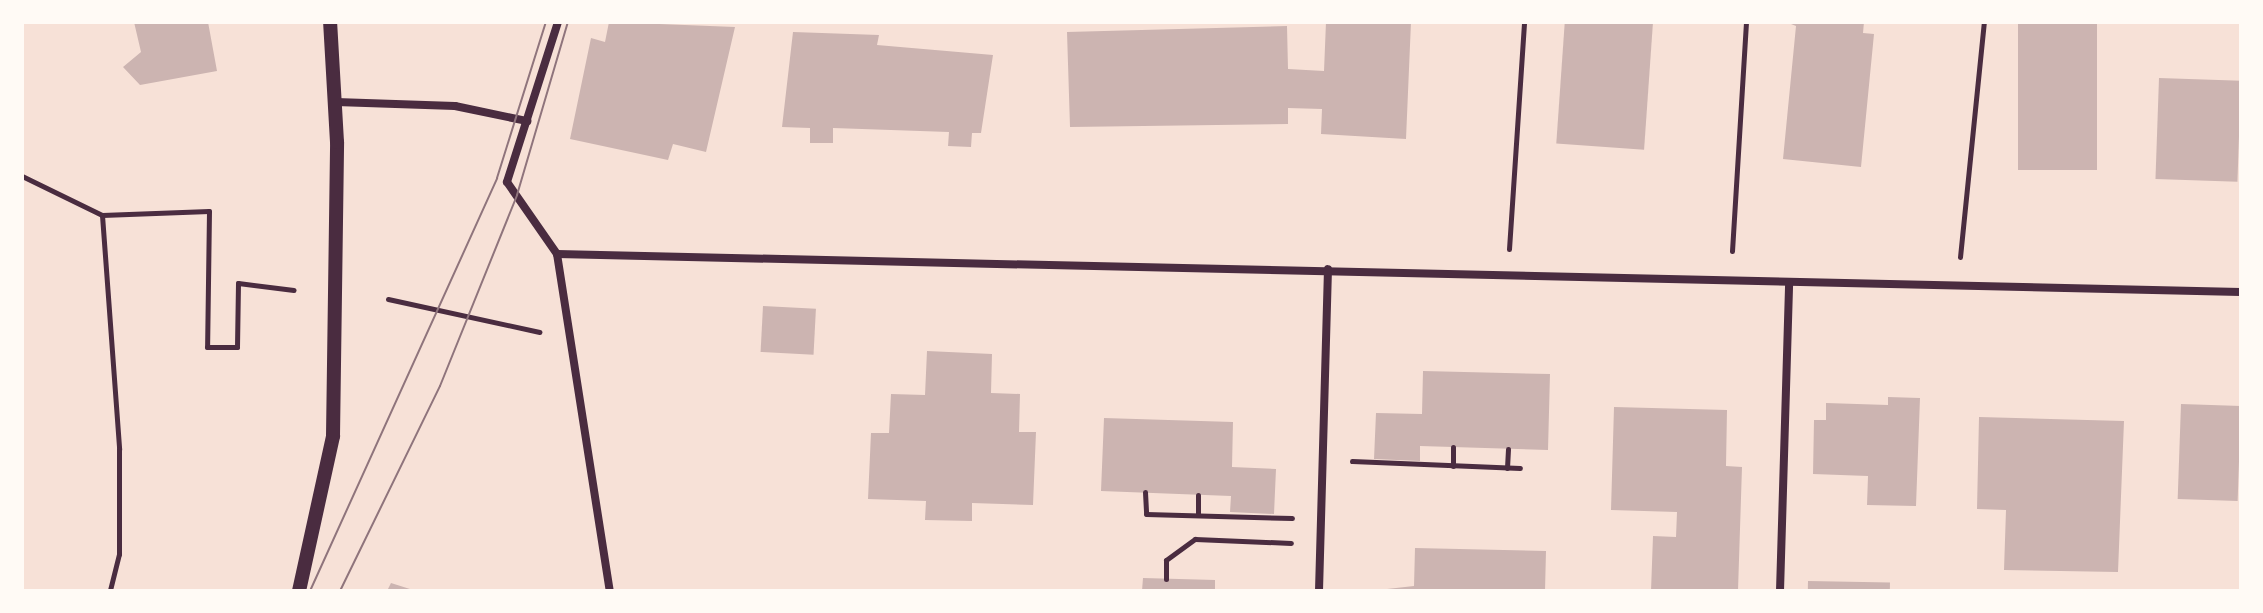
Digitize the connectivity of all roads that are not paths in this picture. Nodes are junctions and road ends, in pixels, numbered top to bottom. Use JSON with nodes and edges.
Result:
{"nodes":[{"id":1,"x":330,"y":22,"type":"edge"},
{"id":2,"x":558,"y":22,"type":"edge"},
{"id":3,"x":336,"y":102,"type":"junction"},
{"id":4,"x":527,"y":121,"type":"junction"},
{"id":5,"x":557,"y":254,"type":"junction"},
{"id":6,"x":1328,"y":269,"type":"junction"},
{"id":7,"x":1789,"y":282,"type":"junction"},
{"id":8,"x":2241,"y":292,"type":"edge"},
{"id":9,"x":299,"y":591,"type":"edge"},
{"id":10,"x":610,"y":591,"type":"edge"},
{"id":11,"x":1319,"y":591,"type":"edge"},
{"id":12,"x":1780,"y":591,"type":"edge"}],
"edges":[{"from":1,"to":3,"type":"street"},
{"from":2,"to":4,"type":"street"},
{"from":3,"to":4,"type":"street"},
{"from":3,"to":9,"type":"street"},
{"from":4,"to":5,"type":"street"},
{"from":5,"to":6,"type":"street"},
{"from":5,"to":10,"type":"street"},
{"from":6,"to":7,"type":"street"},
{"from":6,"to":11,"type":"street"},
{"from":7,"to":8,"type":"street"},
{"from":7,"to":12,"type":"street"}]}
